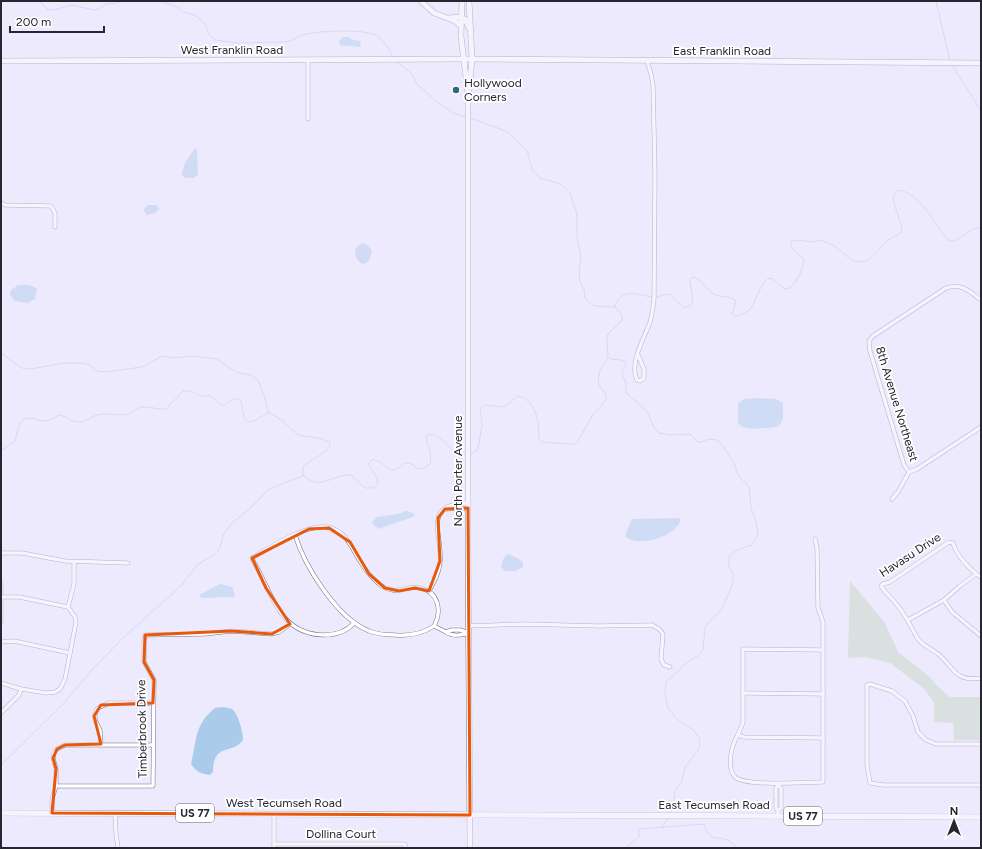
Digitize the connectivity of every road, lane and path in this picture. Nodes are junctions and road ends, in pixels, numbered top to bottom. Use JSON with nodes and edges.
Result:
{"nodes":[{"id":1,"x":421,"y":1,"type":"edge"},
{"id":2,"x":462,"y":1,"type":"edge"},
{"id":3,"x":469,"y":1,"type":"edge"},
{"id":4,"x":460,"y":17,"type":"junction"},
{"id":5,"x":446,"y":18,"type":"junction"},
{"id":6,"x":460,"y":28,"type":"junction"},
{"id":7,"x":472,"y":41,"type":"junction"},
{"id":8,"x":463,"y":59,"type":"junction"},
{"id":9,"x":472,"y":59,"type":"junction"},
{"id":10,"x":308,"y":60,"type":"junction"},
{"id":11,"x":1,"y":61,"type":"edge"},
{"id":12,"x":647,"y":61,"type":"junction"},
{"id":13,"x":981,"y":63,"type":"edge"},
{"id":14,"x":468,"y":94,"type":"junction"},
{"id":15,"x":308,"y":119,"type":"dead end"},
{"id":16,"x":1,"y":203,"type":"edge"},
{"id":17,"x":54,"y":226,"type":"dead end"},
{"id":18,"x":981,"y":300,"type":"edge"},
{"id":19,"x":638,"y":355,"type":"junction"},
{"id":20,"x":981,"y":427,"type":"edge"},
{"id":21,"x":909,"y":472,"type":"junction"},
{"id":22,"x":892,"y":499,"type":"dead end"},
{"id":23,"x":468,"y":506,"type":"junction"},
{"id":24,"x":295,"y":535,"type":"junction"},
{"id":25,"x":815,"y":539,"type":"dead end"},
{"id":26,"x":1,"y":553,"type":"edge"},
{"id":27,"x":74,"y":562,"type":"junction"},
{"id":28,"x":128,"y":563,"type":"dead end"},
{"id":29,"x":976,"y":574,"type":"junction"},
{"id":30,"x":981,"y":577,"type":"edge"},
{"id":31,"x":1,"y":585,"type":"edge"},
{"id":32,"x":429,"y":591,"type":"junction"},
{"id":33,"x":1,"y":597,"type":"edge"},
{"id":34,"x":944,"y":600,"type":"junction"},
{"id":35,"x":68,"y":607,"type":"junction"},
{"id":36,"x":1,"y":620,"type":"edge"},
{"id":37,"x":908,"y":620,"type":"junction"},
{"id":38,"x":354,"y":623,"type":"junction"},
{"id":39,"x":290,"y":624,"type":"junction"},
{"id":40,"x":434,"y":626,"type":"junction"},
{"id":41,"x":468,"y":626,"type":"junction"},
{"id":42,"x":469,"y":633,"type":"junction"},
{"id":43,"x":981,"y":636,"type":"edge"},
{"id":44,"x":1,"y":642,"type":"edge"},
{"id":45,"x":823,"y":650,"type":"junction"},
{"id":46,"x":70,"y":653,"type":"junction"},
{"id":47,"x":670,"y":667,"type":"dead end"},
{"id":48,"x":981,"y":678,"type":"edge"},
{"id":49,"x":1,"y":683,"type":"edge"},
{"id":50,"x":21,"y":689,"type":"junction"},
{"id":51,"x":744,"y":693,"type":"junction"},
{"id":52,"x":823,"y":694,"type":"junction"},
{"id":53,"x":153,"y":703,"type":"junction"},
{"id":54,"x":1,"y":713,"type":"edge"},
{"id":55,"x":738,"y":735,"type":"junction"},
{"id":56,"x":823,"y":738,"type":"junction"},
{"id":57,"x":101,"y":744,"type":"junction"},
{"id":58,"x":981,"y":744,"type":"edge"},
{"id":59,"x":153,"y":745,"type":"junction"},
{"id":60,"x":778,"y":784,"type":"junction"},
{"id":61,"x":981,"y":785,"type":"edge"},
{"id":62,"x":56,"y":786,"type":"junction"},
{"id":63,"x":1,"y":813,"type":"edge"},
{"id":64,"x":52,"y":813,"type":"junction"},
{"id":65,"x":116,"y":813,"type":"junction"},
{"id":66,"x":778,"y":813,"type":"junction"},
{"id":67,"x":274,"y":814,"type":"junction"},
{"id":68,"x":470,"y":815,"type":"junction"},
{"id":69,"x":981,"y":817,"type":"edge"},
{"id":70,"x":274,"y":846,"type":"edge"},
{"id":71,"x":355,"y":846,"type":"edge"},
{"id":72,"x":118,"y":848,"type":"edge"},
{"id":73,"x":405,"y":848,"type":"edge"},
{"id":74,"x":470,"y":848,"type":"edge"}],
"edges":[{"from":1,"to":5,"type":"street"},
{"from":2,"to":4,"type":"street","name":"North Porter Avenue"},
{"from":3,"to":7,"type":"street","name":"North Porter Avenue"},
{"from":4,"to":5,"type":"street"},
{"from":4,"to":6,"type":"street","name":"North Porter Avenue"},
{"from":4,"to":7,"type":"street"},
{"from":5,"to":6,"type":"street"},
{"from":6,"to":8,"type":"street","name":"North Porter Avenue"},
{"from":7,"to":9,"type":"street","name":"North Porter Avenue"},
{"from":8,"to":9,"type":"street","name":"East Franklin Road"},
{"from":8,"to":10,"type":"street","name":"West Franklin Road"},
{"from":8,"to":14,"type":"street","name":"North Porter Avenue"},
{"from":9,"to":12,"type":"street","name":"East Franklin Road"},
{"from":9,"to":14,"type":"street","name":"North Porter Avenue"},
{"from":10,"to":11,"type":"street","name":"West Franklin Road"},
{"from":10,"to":15,"type":"street"},
{"from":12,"to":13,"type":"street","name":"East Franklin Road"},
{"from":12,"to":19,"type":"street"},
{"from":14,"to":23,"type":"street","name":"North Porter Avenue"},
{"from":16,"to":17,"type":"street"},
{"from":18,"to":21,"type":"street","name":"8th Avenue Northeast"},
{"from":19,"to":19,"type":"street"},
{"from":20,"to":21,"type":"street"},
{"from":21,"to":22,"type":"street"},
{"from":23,"to":32,"type":"street"},
{"from":23,"to":41,"type":"street","name":"North Porter Avenue"},
{"from":24,"to":32,"type":"street"},
{"from":24,"to":38,"type":"street"},
{"from":24,"to":39,"type":"street"},
{"from":25,"to":45,"type":"street"},
{"from":26,"to":27,"type":"street"},
{"from":27,"to":28,"type":"street"},
{"from":27,"to":35,"type":"street"},
{"from":29,"to":30,"type":"street","name":"Havasu Drive"},
{"from":29,"to":34,"type":"street"},
{"from":29,"to":37,"type":"street","name":"Havasu Drive"},
{"from":31,"to":33,"type":"street"},
{"from":32,"to":40,"type":"street"},
{"from":33,"to":35,"type":"street"},
{"from":33,"to":36,"type":"street"},
{"from":34,"to":37,"type":"street"},
{"from":34,"to":43,"type":"street"},
{"from":35,"to":46,"type":"street"},
{"from":37,"to":48,"type":"street"},
{"from":38,"to":39,"type":"street"},
{"from":38,"to":40,"type":"street"},
{"from":39,"to":53,"type":"street","name":"Timberbrook Drive"},
{"from":40,"to":42,"type":"street"},
{"from":41,"to":42,"type":"street","name":"North Porter Avenue"},
{"from":41,"to":47,"type":"street"},
{"from":42,"to":68,"type":"street","name":"North Porter Avenue"},
{"from":44,"to":46,"type":"street"},
{"from":45,"to":51,"type":"street"},
{"from":45,"to":52,"type":"street"},
{"from":46,"to":50,"type":"street"},
{"from":49,"to":50,"type":"street"},
{"from":50,"to":54,"type":"street"},
{"from":51,"to":52,"type":"street"},
{"from":51,"to":55,"type":"street"},
{"from":52,"to":56,"type":"street"},
{"from":53,"to":57,"type":"street"},
{"from":53,"to":59,"type":"street","name":"Timberbrook Drive"},
{"from":55,"to":56,"type":"street"},
{"from":55,"to":60,"type":"street"},
{"from":56,"to":60,"type":"street"},
{"from":57,"to":59,"type":"street"},
{"from":57,"to":62,"type":"street"},
{"from":58,"to":61,"type":"street"},
{"from":59,"to":62,"type":"street","name":"Timberbrook Drive"},
{"from":60,"to":66,"type":"street"},
{"from":62,"to":64,"type":"street"},
{"from":63,"to":64,"type":"main road","name":"West Tecumseh Road","number":"US 77"},
{"from":64,"to":65,"type":"main road","name":"West Tecumseh Road","number":"US 77"},
{"from":65,"to":67,"type":"main road","name":"West Tecumseh Road","number":"US 77"},
{"from":65,"to":72,"type":"street"},
{"from":66,"to":68,"type":"main road","name":"East Tecumseh Road","number":"US 77"},
{"from":66,"to":69,"type":"main road","name":"East Tecumseh Road","number":"US 77"},
{"from":67,"to":68,"type":"main road","name":"West Tecumseh Road","number":"US 77"},
{"from":67,"to":70,"type":"street"},
{"from":68,"to":74,"type":"street","name":"North Porter Avenue"},
{"from":70,"to":71,"type":"street","name":"Dollina Court"},
{"from":71,"to":73,"type":"street","name":"Dollina Court"}]}
